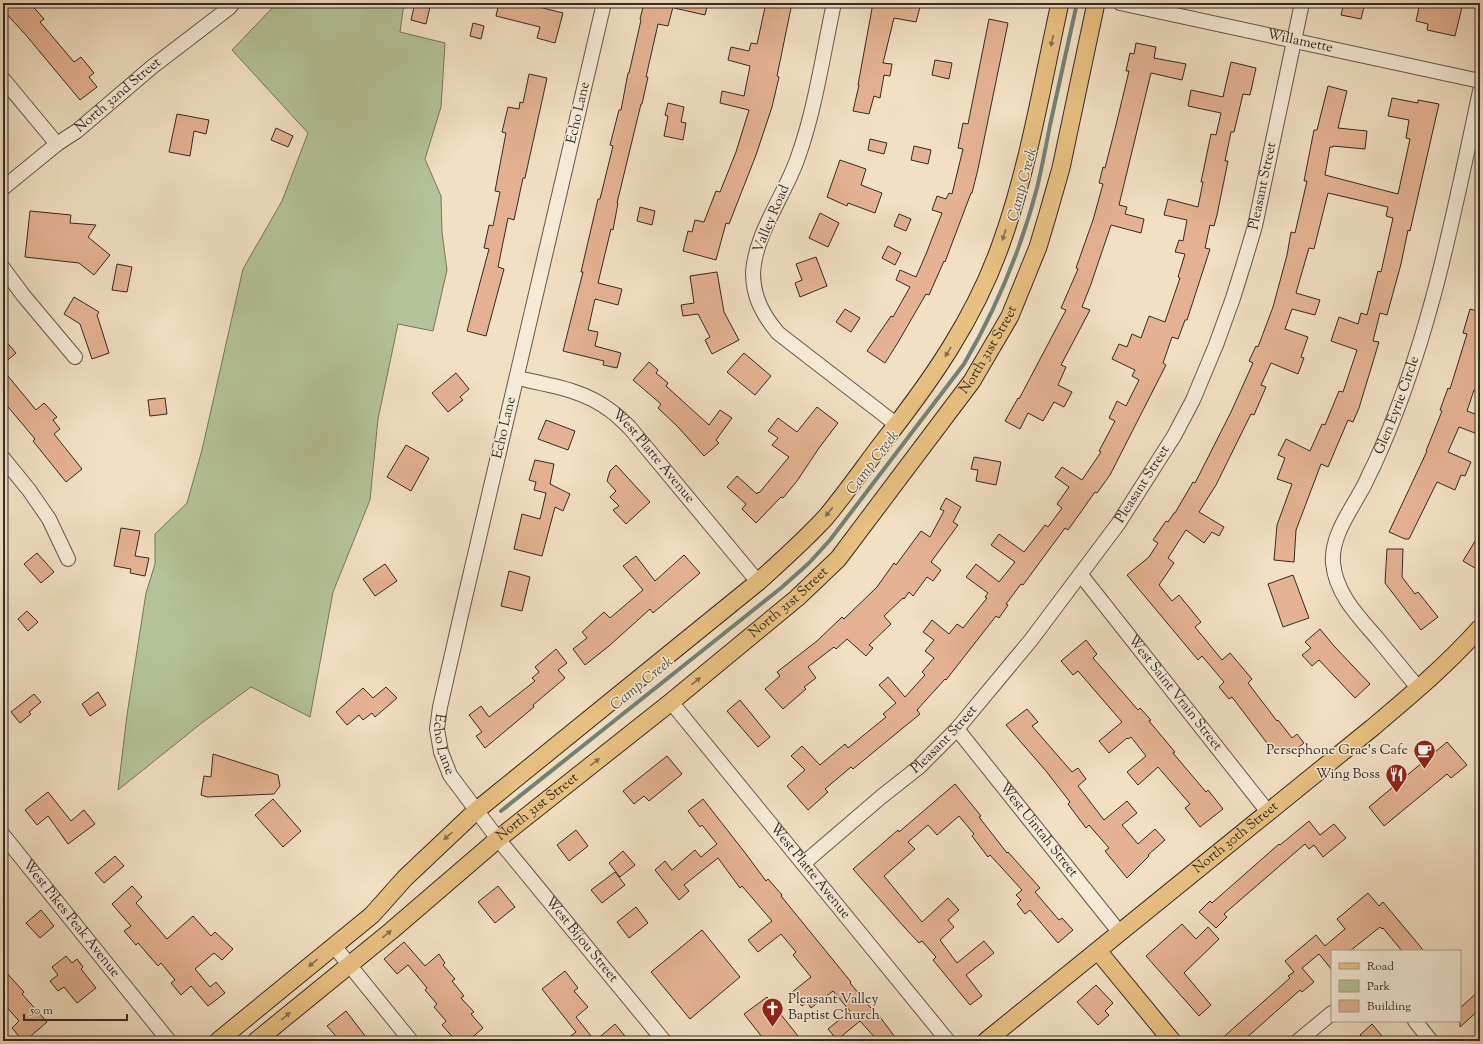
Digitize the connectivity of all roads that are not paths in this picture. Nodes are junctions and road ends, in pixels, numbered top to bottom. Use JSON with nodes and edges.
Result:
{"nodes":[{"id":1,"x":233,"y":3,"type":"edge"},
{"id":2,"x":604,"y":3,"type":"edge"},
{"id":3,"x":834,"y":3,"type":"edge"},
{"id":4,"x":1060,"y":3,"type":"edge"},
{"id":5,"x":1096,"y":3,"type":"edge"},
{"id":6,"x":1120,"y":3,"type":"edge"},
{"id":7,"x":1302,"y":3,"type":"edge"},
{"id":8,"x":1294,"y":40,"type":"junction"},
{"id":9,"x":3,"y":79,"type":"edge"},
{"id":10,"x":1480,"y":80,"type":"edge"},
{"id":11,"x":1480,"y":91,"type":"edge"},
{"id":12,"x":57,"y":144,"type":"junction"},
{"id":13,"x":3,"y":188,"type":"edge"},
{"id":14,"x":3,"y":268,"type":"edge"},
{"id":15,"x":74,"y":357,"type":"dead end"},
{"id":16,"x":517,"y":378,"type":"junction"},
{"id":17,"x":897,"y":425,"type":"junction"},
{"id":18,"x":3,"y":458,"type":"edge"},
{"id":19,"x":68,"y":559,"type":"dead end"},
{"id":20,"x":1081,"y":575,"type":"junction"},
{"id":21,"x":758,"y":582,"type":"junction"},
{"id":22,"x":1480,"y":628,"type":"edge"},
{"id":23,"x":1419,"y":689,"type":"junction"},
{"id":24,"x":671,"y":702,"type":"junction"},
{"id":25,"x":957,"y":729,"type":"junction"},
{"id":26,"x":477,"y":810,"type":"junction"},
{"id":27,"x":1268,"y":812,"type":"junction"},
{"id":28,"x":3,"y":835,"type":"edge"},
{"id":29,"x":498,"y":839,"type":"junction"},
{"id":30,"x":804,"y":863,"type":"junction"},
{"id":31,"x":1120,"y":933,"type":"junction"},
{"id":32,"x":334,"y":946,"type":"junction"},
{"id":33,"x":1098,"y":951,"type":"junction"},
{"id":34,"x":349,"y":964,"type":"junction"},
{"id":35,"x":1331,"y":1014,"type":"edge"},
{"id":36,"x":1416,"y":1022,"type":"edge"},
{"id":37,"x":169,"y":1041,"type":"edge"},
{"id":38,"x":218,"y":1041,"type":"edge"},
{"id":39,"x":256,"y":1041,"type":"edge"},
{"id":40,"x":411,"y":1041,"type":"edge"},
{"id":41,"x":664,"y":1041,"type":"edge"},
{"id":42,"x":948,"y":1041,"type":"edge"},
{"id":43,"x":986,"y":1041,"type":"edge"},
{"id":44,"x":1172,"y":1041,"type":"edge"},
{"id":45,"x":1298,"y":1041,"type":"edge"},
{"id":46,"x":1431,"y":1041,"type":"edge"}],
"edges":[{"from":1,"to":12,"type":"street","name":"North 32nd Street"},
{"from":2,"to":16,"type":"street","name":"Echo Lane"},
{"from":3,"to":17,"type":"street","name":"Valley Road"},
{"from":4,"to":17,"type":"main road","one_way":true},
{"from":24,"to":5,"type":"main road","name":"North 31st Street","one_way":true},
{"from":6,"to":8,"type":"street","name":"Willamette"},
{"from":7,"to":8,"type":"street","name":"Pleasant Street"},
{"from":8,"to":10,"type":"street","name":"Willamette"},
{"from":8,"to":20,"type":"street","name":"Pleasant Street"},
{"from":9,"to":12,"type":"street"},
{"from":11,"to":23,"type":"street","name":"Glen Eyrie Circle"},
{"from":12,"to":13,"type":"street","name":"North 32nd Street"},
{"from":14,"to":15,"type":"street"},
{"from":16,"to":21,"type":"street","name":"West Platte Avenue"},
{"from":16,"to":26,"type":"street","name":"Echo Lane"},
{"from":17,"to":21,"type":"main road","one_way":true},
{"from":18,"to":19,"type":"street"},
{"from":20,"to":25,"type":"street","name":"Pleasant Street"},
{"from":20,"to":27,"type":"street","name":"West Saint Vrain Street"},
{"from":21,"to":26,"type":"main road"},
{"from":22,"to":23,"type":"main road","name":"North 30th Street"},
{"from":23,"to":27,"type":"main road","name":"North 30th Street"},
{"from":29,"to":24,"type":"main road","name":"North 31st Street","one_way":true},
{"from":24,"to":30,"type":"street","name":"West Platte Avenue"},
{"from":25,"to":30,"type":"street","name":"Pleasant Street"},
{"from":25,"to":31,"type":"street","name":"West Uintah Street"},
{"from":26,"to":29,"type":"street","name":"Echo Lane"},
{"from":26,"to":32,"type":"main road","one_way":true},
{"from":27,"to":31,"type":"main road","name":"North 30th Street"},
{"from":28,"to":37,"type":"street","name":"West Pikes Peak Avenue"},
{"from":34,"to":29,"type":"main road","name":"North 31st Street","one_way":true},
{"from":29,"to":41,"type":"street","name":"West Bijou Street"},
{"from":30,"to":42,"type":"street","name":"West Platte Avenue"},
{"from":31,"to":33,"type":"main road","name":"North 30th Street"},
{"from":32,"to":34,"type":"street"},
{"from":32,"to":38,"type":"main road","one_way":true},
{"from":33,"to":43,"type":"main road","name":"North 30th Street"},
{"from":33,"to":44,"type":"main road"},
{"from":39,"to":34,"type":"main road","name":"North 31st Street","one_way":true},
{"from":34,"to":40,"type":"street"},
{"from":35,"to":45,"type":"street"},
{"from":36,"to":46,"type":"street"}]}
